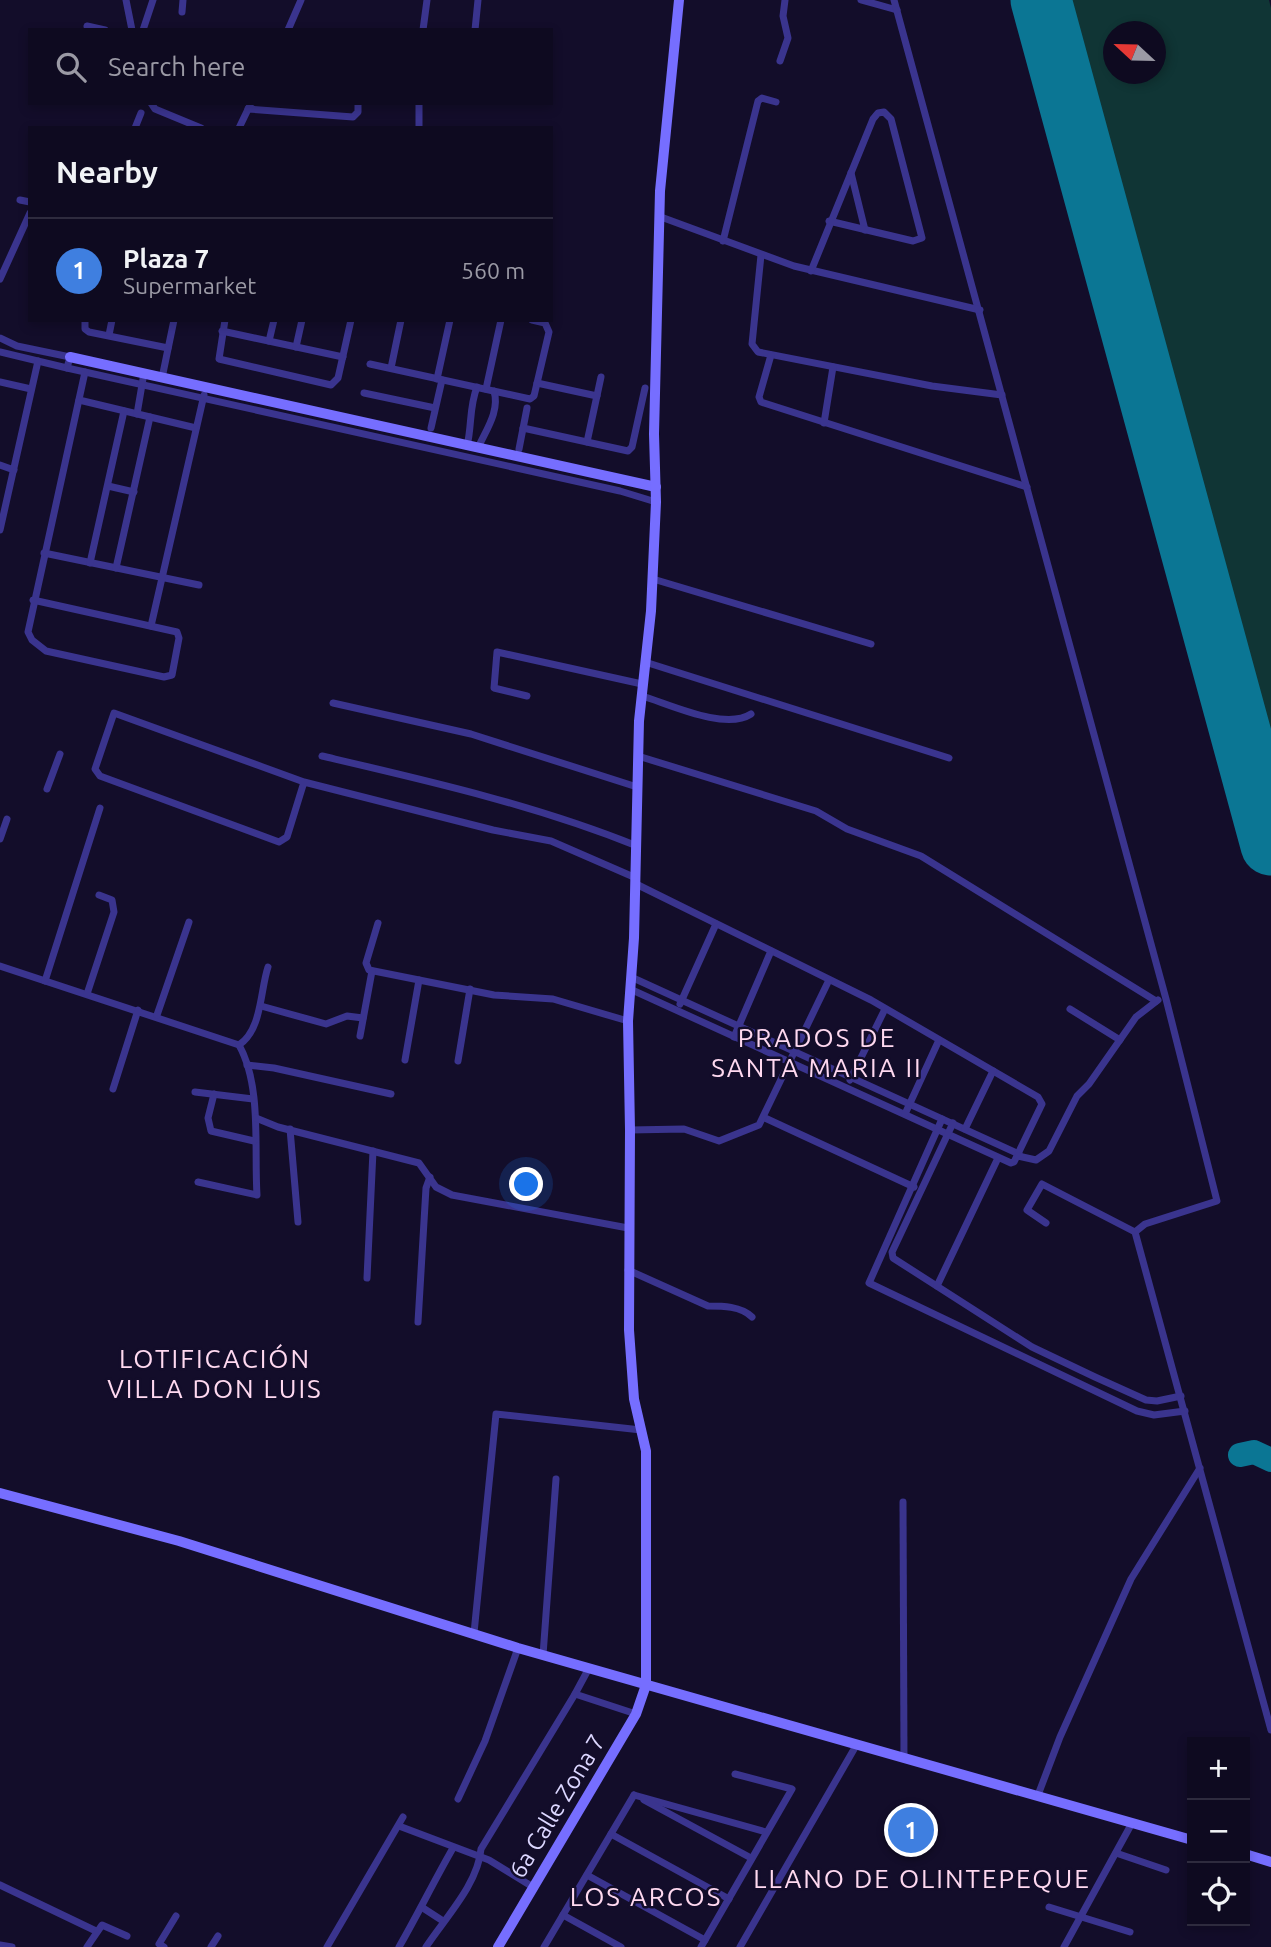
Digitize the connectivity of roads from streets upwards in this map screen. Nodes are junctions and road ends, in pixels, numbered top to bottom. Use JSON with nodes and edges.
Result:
{"nodes":[{"id":1,"x":126,"y":0,"type":"edge"},
{"id":2,"x":153,"y":0,"type":"edge"},
{"id":3,"x":183,"y":0,"type":"edge"},
{"id":4,"x":301,"y":0,"type":"edge"},
{"id":5,"x":427,"y":0,"type":"edge"},
{"id":6,"x":478,"y":0,"type":"edge"},
{"id":7,"x":679,"y":0,"type":"edge"},
{"id":8,"x":785,"y":0,"type":"edge"},
{"id":9,"x":861,"y":0,"type":"edge"},
{"id":10,"x":894,"y":0,"type":"edge"},
{"id":11,"x":897,"y":10,"type":"junction"},
{"id":12,"x":182,"y":12,"type":"dead end"},
{"id":13,"x":87,"y":26,"type":"dead end"},
{"id":14,"x":96,"y":28,"type":"edge"},
{"id":15,"x":132,"y":28,"type":"edge"},
{"id":16,"x":144,"y":28,"type":"edge"},
{"id":17,"x":289,"y":28,"type":"edge"},
{"id":18,"x":422,"y":28,"type":"edge"},
{"id":19,"x":475,"y":28,"type":"edge"},
{"id":20,"x":780,"y":61,"type":"dead end"},
{"id":21,"x":776,"y":102,"type":"dead end"},
{"id":22,"x":152,"y":105,"type":"edge"},
{"id":23,"x":358,"y":105,"type":"edge"},
{"id":24,"x":419,"y":105,"type":"edge"},
{"id":25,"x":249,"y":106,"type":"edge"},
{"id":26,"x":141,"y":113,"type":"dead end"},
{"id":27,"x":136,"y":126,"type":"edge"},
{"id":28,"x":196,"y":126,"type":"edge"},
{"id":29,"x":240,"y":126,"type":"edge"},
{"id":30,"x":419,"y":126,"type":"edge"},
{"id":31,"x":851,"y":172,"type":"junction"},
{"id":32,"x":20,"y":200,"type":"dead end"},
{"id":33,"x":28,"y":202,"type":"edge"},
{"id":34,"x":661,"y":216,"type":"junction"},
{"id":35,"x":28,"y":217,"type":"edge"},
{"id":36,"x":830,"y":221,"type":"junction"},
{"id":37,"x":865,"y":230,"type":"junction"},
{"id":38,"x":723,"y":241,"type":"junction"},
{"id":39,"x":761,"y":255,"type":"junction"},
{"id":40,"x":811,"y":271,"type":"junction"},
{"id":41,"x":0,"y":279,"type":"edge"},
{"id":42,"x":980,"y":310,"type":"junction"},
{"id":43,"x":85,"y":322,"type":"edge"},
{"id":44,"x":112,"y":322,"type":"edge"},
{"id":45,"x":174,"y":322,"type":"edge"},
{"id":46,"x":224,"y":322,"type":"edge"},
{"id":47,"x":274,"y":322,"type":"edge"},
{"id":48,"x":302,"y":322,"type":"edge"},
{"id":49,"x":351,"y":322,"type":"edge"},
{"id":50,"x":401,"y":322,"type":"edge"},
{"id":51,"x":450,"y":322,"type":"edge"},
{"id":52,"x":501,"y":322,"type":"edge"},
{"id":53,"x":541,"y":322,"type":"edge"},
{"id":54,"x":222,"y":331,"type":"junction"},
{"id":55,"x":109,"y":335,"type":"junction"},
{"id":56,"x":0,"y":338,"type":"edge"},
{"id":57,"x":269,"y":341,"type":"junction"},
{"id":58,"x":296,"y":347,"type":"junction"},
{"id":59,"x":168,"y":348,"type":"junction"},
{"id":60,"x":0,"y":352,"type":"edge"},
{"id":61,"x":771,"y":355,"type":"junction"},
{"id":62,"x":343,"y":358,"type":"junction"},
{"id":63,"x":37,"y":361,"type":"junction"},
{"id":64,"x":69,"y":362,"type":"junction"},
{"id":65,"x":370,"y":364,"type":"dead end"},
{"id":66,"x":833,"y":367,"type":"junction"},
{"id":67,"x":390,"y":368,"type":"junction"},
{"id":68,"x":85,"y":372,"type":"junction"},
{"id":69,"x":144,"y":373,"type":"junction"},
{"id":70,"x":601,"y":377,"type":"dead end"},
{"id":71,"x":162,"y":378,"type":"junction"},
{"id":72,"x":440,"y":379,"type":"junction"},
{"id":73,"x":0,"y":382,"type":"edge"},
{"id":74,"x":537,"y":383,"type":"junction"},
{"id":75,"x":144,"y":385,"type":"junction"},
{"id":76,"x":206,"y":387,"type":"junction"},
{"id":77,"x":477,"y":387,"type":"junction"},
{"id":78,"x":645,"y":388,"type":"dead end"},
{"id":79,"x":32,"y":389,"type":"junction"},
{"id":80,"x":490,"y":390,"type":"junction"},
{"id":81,"x":364,"y":393,"type":"dead end"},
{"id":82,"x":1002,"y":395,"type":"junction"},
{"id":83,"x":597,"y":396,"type":"junction"},
{"id":84,"x":203,"y":399,"type":"junction"},
{"id":85,"x":79,"y":400,"type":"junction"},
{"id":86,"x":435,"y":408,"type":"junction"},
{"id":87,"x":527,"y":408,"type":"dead end"},
{"id":88,"x":124,"y":411,"type":"junction"},
{"id":89,"x":137,"y":414,"type":"junction"},
{"id":90,"x":150,"y":417,"type":"junction"},
{"id":91,"x":824,"y":423,"type":"junction"},
{"id":92,"x":196,"y":428,"type":"junction"},
{"id":93,"x":431,"y":428,"type":"dead end"},
{"id":94,"x":523,"y":428,"type":"junction"},
{"id":95,"x":587,"y":442,"type":"junction"},
{"id":96,"x":472,"y":447,"type":"junction"},
{"id":97,"x":519,"y":450,"type":"dead end"},
{"id":98,"x":0,"y":466,"type":"edge"},
{"id":99,"x":13,"y":470,"type":"junction"},
{"id":100,"x":108,"y":486,"type":"junction"},
{"id":101,"x":656,"y":487,"type":"junction"},
{"id":102,"x":1027,"y":487,"type":"junction"},
{"id":103,"x":134,"y":492,"type":"junction"},
{"id":104,"x":656,"y":502,"type":"junction"},
{"id":105,"x":0,"y":530,"type":"edge"},
{"id":106,"x":44,"y":553,"type":"junction"},
{"id":107,"x":90,"y":563,"type":"junction"},
{"id":108,"x":116,"y":568,"type":"junction"},
{"id":109,"x":162,"y":579,"type":"junction"},
{"id":110,"x":653,"y":579,"type":"junction"},
{"id":111,"x":199,"y":586,"type":"dead end"},
{"id":112,"x":33,"y":600,"type":"junction"},
{"id":113,"x":151,"y":626,"type":"junction"},
{"id":114,"x":872,"y":643,"type":"dead end"},
{"id":115,"x":645,"y":662,"type":"junction"},
{"id":116,"x":642,"y":690,"type":"junction"},
{"id":117,"x":527,"y":696,"type":"dead end"},
{"id":118,"x":333,"y":703,"type":"dead end"},
{"id":119,"x":751,"y":714,"type":"dead end"},
{"id":120,"x":60,"y":754,"type":"dead end"},
{"id":121,"x":322,"y":755,"type":"dead end"},
{"id":122,"x":638,"y":756,"type":"junction"},
{"id":123,"x":949,"y":758,"type":"dead end"},
{"id":124,"x":304,"y":782,"type":"junction"},
{"id":125,"x":637,"y":787,"type":"junction"},
{"id":126,"x":47,"y":789,"type":"dead end"},
{"id":127,"x":100,"y":808,"type":"dead end"},
{"id":128,"x":6,"y":819,"type":"dead end"},
{"id":129,"x":0,"y":839,"type":"edge"},
{"id":130,"x":637,"y":846,"type":"junction"},
{"id":131,"x":636,"y":881,"type":"junction"},
{"id":132,"x":99,"y":895,"type":"dead end"},
{"id":133,"x":189,"y":922,"type":"dead end"},
{"id":134,"x":378,"y":923,"type":"dead end"},
{"id":135,"x":716,"y":924,"type":"junction"},
{"id":136,"x":771,"y":951,"type":"junction"},
{"id":137,"x":0,"y":966,"type":"edge"},
{"id":138,"x":268,"y":967,"type":"dead end"},
{"id":139,"x":372,"y":971,"type":"junction"},
{"id":140,"x":419,"y":980,"type":"junction"},
{"id":141,"x":829,"y":980,"type":"junction"},
{"id":142,"x":45,"y":981,"type":"junction"},
{"id":143,"x":631,"y":983,"type":"junction"},
{"id":144,"x":470,"y":989,"type":"junction"},
{"id":145,"x":87,"y":994,"type":"junction"},
{"id":146,"x":1166,"y":999,"type":"junction"},
{"id":147,"x":682,"y":1000,"type":"junction"},
{"id":148,"x":1156,"y":1001,"type":"junction"},
{"id":149,"x":261,"y":1006,"type":"junction"},
{"id":150,"x":885,"y":1009,"type":"junction"},
{"id":151,"x":1070,"y":1009,"type":"dead end"},
{"id":152,"x":138,"y":1010,"type":"junction"},
{"id":153,"x":677,"y":1011,"type":"junction"},
{"id":154,"x":157,"y":1015,"type":"junction"},
{"id":155,"x":363,"y":1018,"type":"junction"},
{"id":156,"x":628,"y":1021,"type":"junction"},
{"id":157,"x":739,"y":1026,"type":"junction"},
{"id":158,"x":360,"y":1036,"type":"dead end"},
{"id":159,"x":734,"y":1037,"type":"junction"},
{"id":160,"x":939,"y":1040,"type":"junction"},
{"id":161,"x":1120,"y":1040,"type":"junction"},
{"id":162,"x":239,"y":1045,"type":"junction"},
{"id":163,"x":796,"y":1051,"type":"junction"},
{"id":164,"x":405,"y":1060,"type":"dead end"},
{"id":165,"x":457,"y":1061,"type":"dead end"},
{"id":166,"x":790,"y":1063,"type":"junction"},
{"id":167,"x":247,"y":1065,"type":"junction"},
{"id":168,"x":993,"y":1071,"type":"junction"},
{"id":169,"x":852,"y":1077,"type":"junction"},
{"id":170,"x":847,"y":1087,"type":"junction"},
{"id":171,"x":113,"y":1090,"type":"dead end"},
{"id":172,"x":195,"y":1092,"type":"dead end"},
{"id":173,"x":214,"y":1094,"type":"junction"},
{"id":174,"x":391,"y":1094,"type":"dead end"},
{"id":175,"x":253,"y":1099,"type":"junction"},
{"id":176,"x":910,"y":1104,"type":"junction"},
{"id":177,"x":905,"y":1114,"type":"junction"},
{"id":178,"x":256,"y":1118,"type":"junction"},
{"id":179,"x":765,"y":1118,"type":"junction"},
{"id":180,"x":942,"y":1119,"type":"junction"},
{"id":181,"x":953,"y":1124,"type":"junction"},
{"id":182,"x":290,"y":1129,"type":"junction"},
{"id":183,"x":937,"y":1129,"type":"junction"},
{"id":184,"x":965,"y":1129,"type":"junction"},
{"id":185,"x":630,"y":1130,"type":"junction"},
{"id":186,"x":947,"y":1134,"type":"junction"},
{"id":187,"x":254,"y":1141,"type":"junction"},
{"id":188,"x":373,"y":1151,"type":"junction"},
{"id":189,"x":1018,"y":1155,"type":"junction"},
{"id":190,"x":998,"y":1158,"type":"junction"},
{"id":191,"x":430,"y":1177,"type":"junction"},
{"id":192,"x":198,"y":1182,"type":"dead end"},
{"id":193,"x":911,"y":1186,"type":"junction"},
{"id":194,"x":921,"y":1191,"type":"junction"},
{"id":195,"x":298,"y":1222,"type":"dead end"},
{"id":196,"x":1046,"y":1223,"type":"dead end"},
{"id":197,"x":628,"y":1228,"type":"junction"},
{"id":198,"x":1135,"y":1232,"type":"junction"},
{"id":199,"x":628,"y":1270,"type":"junction"},
{"id":200,"x":367,"y":1278,"type":"dead end"},
{"id":201,"x":937,"y":1286,"type":"junction"},
{"id":202,"x":752,"y":1317,"type":"dead end"},
{"id":203,"x":418,"y":1322,"type":"dead end"},
{"id":204,"x":1021,"y":1339,"type":"junction"},
{"id":205,"x":1032,"y":1347,"type":"junction"},
{"id":206,"x":1014,"y":1351,"type":"junction"},
{"id":207,"x":1027,"y":1358,"type":"junction"},
{"id":208,"x":1095,"y":1377,"type":"junction"},
{"id":209,"x":1090,"y":1388,"type":"junction"},
{"id":210,"x":1181,"y":1396,"type":"junction"},
{"id":211,"x":1185,"y":1410,"type":"junction"},
{"id":212,"x":642,"y":1430,"type":"junction"},
{"id":213,"x":1200,"y":1468,"type":"junction"},
{"id":214,"x":556,"y":1479,"type":"dead end"},
{"id":215,"x":0,"y":1493,"type":"edge"},
{"id":216,"x":903,"y":1502,"type":"dead end"},
{"id":217,"x":474,"y":1633,"type":"junction"},
{"id":218,"x":518,"y":1648,"type":"junction"},
{"id":219,"x":543,"y":1655,"type":"junction"},
{"id":220,"x":589,"y":1668,"type":"junction"},
{"id":221,"x":646,"y":1685,"type":"junction"},
{"id":222,"x":575,"y":1694,"type":"junction"},
{"id":223,"x":636,"y":1714,"type":"junction"},
{"id":224,"x":1271,"y":1730,"type":"edge"},
{"id":225,"x":857,"y":1744,"type":"junction"},
{"id":226,"x":904,"y":1758,"type":"junction"},
{"id":227,"x":736,"y":1774,"type":"dead end"},
{"id":228,"x":634,"y":1795,"type":"junction"},
{"id":229,"x":1038,"y":1795,"type":"junction"},
{"id":230,"x":458,"y":1800,"type":"dead end"},
{"id":231,"x":403,"y":1817,"type":"dead end"},
{"id":232,"x":1132,"y":1823,"type":"junction"},
{"id":233,"x":398,"y":1826,"type":"junction"},
{"id":234,"x":766,"y":1832,"type":"junction"},
{"id":235,"x":611,"y":1834,"type":"junction"},
{"id":236,"x":1187,"y":1839,"type":"edge"},
{"id":237,"x":453,"y":1848,"type":"junction"},
{"id":238,"x":1116,"y":1853,"type":"junction"},
{"id":239,"x":1250,"y":1856,"type":"edge"},
{"id":240,"x":481,"y":1858,"type":"junction"},
{"id":241,"x":751,"y":1858,"type":"junction"},
{"id":242,"x":1271,"y":1862,"type":"edge"},
{"id":243,"x":1166,"y":1870,"type":"dead end"},
{"id":244,"x":587,"y":1875,"type":"junction"},
{"id":245,"x":0,"y":1885,"type":"edge"},
{"id":246,"x":534,"y":1887,"type":"junction"},
{"id":247,"x":729,"y":1899,"type":"junction"},
{"id":248,"x":1049,"y":1907,"type":"dead end"},
{"id":249,"x":423,"y":1908,"type":"junction"},
{"id":250,"x":563,"y":1915,"type":"junction"},
{"id":251,"x":176,"y":1916,"type":"dead end"},
{"id":252,"x":1080,"y":1917,"type":"junction"},
{"id":253,"x":443,"y":1921,"type":"junction"},
{"id":254,"x":96,"y":1931,"type":"junction"},
{"id":255,"x":1130,"y":1932,"type":"dead end"},
{"id":256,"x":127,"y":1936,"type":"dead end"},
{"id":257,"x":218,"y":1936,"type":"dead end"},
{"id":258,"x":703,"y":1944,"type":"edge"},
{"id":259,"x":0,"y":1945,"type":"edge"},
{"id":260,"x":12,"y":1947,"type":"edge"},
{"id":261,"x":87,"y":1947,"type":"edge"},
{"id":262,"x":164,"y":1947,"type":"edge"},
{"id":263,"x":211,"y":1947,"type":"edge"},
{"id":264,"x":327,"y":1947,"type":"edge"},
{"id":265,"x":399,"y":1947,"type":"edge"},
{"id":266,"x":426,"y":1947,"type":"edge"},
{"id":267,"x":498,"y":1947,"type":"edge"},
{"id":268,"x":544,"y":1947,"type":"edge"},
{"id":269,"x":621,"y":1947,"type":"edge"},
{"id":270,"x":740,"y":1947,"type":"edge"},
{"id":271,"x":1064,"y":1947,"type":"edge"}],
"edges":[{"from":1,"to":15,"type":"street"},
{"from":2,"to":16,"type":"street"},
{"from":3,"to":12,"type":"street"},
{"from":4,"to":17,"type":"street"},
{"from":5,"to":18,"type":"street"},
{"from":6,"to":19,"type":"street"},
{"from":7,"to":34,"type":"street","name":"6a Calle Zona 7"},
{"from":8,"to":20,"type":"street"},
{"from":9,"to":11,"type":"street"},
{"from":10,"to":11,"type":"street"},
{"from":11,"to":42,"type":"street"},
{"from":13,"to":14,"type":"street"},
{"from":21,"to":38,"type":"street"},
{"from":22,"to":28,"type":"street"},
{"from":23,"to":25,"type":"street"},
{"from":24,"to":30,"type":"street"},
{"from":25,"to":29,"type":"street"},
{"from":26,"to":27,"type":"street"},
{"from":31,"to":36,"type":"street"},
{"from":31,"to":37,"type":"street"},
{"from":31,"to":37,"type":"street"},
{"from":32,"to":33,"type":"street"},
{"from":34,"to":38,"type":"street"},
{"from":34,"to":101,"type":"street","name":"6a Calle Zona 7"},
{"from":35,"to":41,"type":"street"},
{"from":36,"to":37,"type":"street"},
{"from":36,"to":40,"type":"street"},
{"from":38,"to":39,"type":"street"},
{"from":39,"to":40,"type":"street"},
{"from":39,"to":61,"type":"street"},
{"from":40,"to":42,"type":"street"},
{"from":42,"to":82,"type":"street"},
{"from":43,"to":55,"type":"street"},
{"from":44,"to":55,"type":"street"},
{"from":45,"to":59,"type":"street"},
{"from":46,"to":54,"type":"street"},
{"from":47,"to":57,"type":"street"},
{"from":48,"to":58,"type":"street"},
{"from":49,"to":62,"type":"street"},
{"from":50,"to":67,"type":"street"},
{"from":51,"to":72,"type":"street"},
{"from":52,"to":80,"type":"street"},
{"from":53,"to":74,"type":"street"},
{"from":54,"to":57,"type":"street"},
{"from":54,"to":62,"type":"street"},
{"from":55,"to":59,"type":"street"},
{"from":56,"to":64,"type":"street"},
{"from":57,"to":58,"type":"street"},
{"from":58,"to":62,"type":"street"},
{"from":59,"to":71,"type":"street"},
{"from":60,"to":63,"type":"street"},
{"from":61,"to":66,"type":"street"},
{"from":61,"to":91,"type":"street"},
{"from":63,"to":64,"type":"street"},
{"from":63,"to":79,"type":"street"},
{"from":64,"to":68,"type":"street"},
{"from":64,"to":69,"type":"street"},
{"from":65,"to":67,"type":"street"},
{"from":66,"to":82,"type":"street"},
{"from":66,"to":91,"type":"street"},
{"from":67,"to":72,"type":"street"},
{"from":68,"to":75,"type":"street"},
{"from":68,"to":85,"type":"street"},
{"from":69,"to":71,"type":"street"},
{"from":69,"to":75,"type":"street"},
{"from":70,"to":83,"type":"street"},
{"from":71,"to":76,"type":"street"},
{"from":72,"to":77,"type":"street"},
{"from":72,"to":86,"type":"street"},
{"from":73,"to":79,"type":"street"},
{"from":74,"to":80,"type":"street"},
{"from":74,"to":83,"type":"street"},
{"from":75,"to":84,"type":"street"},
{"from":75,"to":89,"type":"street"},
{"from":76,"to":84,"type":"street"},
{"from":76,"to":96,"type":"street"},
{"from":77,"to":80,"type":"street"},
{"from":77,"to":96,"type":"street"},
{"from":78,"to":95,"type":"street"},
{"from":79,"to":99,"type":"street"},
{"from":80,"to":96,"type":"street"},
{"from":81,"to":86,"type":"street"},
{"from":82,"to":102,"type":"street"},
{"from":83,"to":95,"type":"street"},
{"from":84,"to":92,"type":"street"},
{"from":84,"to":104,"type":"street"},
{"from":85,"to":88,"type":"street"},
{"from":85,"to":106,"type":"street"},
{"from":86,"to":93,"type":"street"},
{"from":87,"to":94,"type":"street"},
{"from":88,"to":89,"type":"street"},
{"from":88,"to":100,"type":"street"},
{"from":89,"to":90,"type":"street"},
{"from":90,"to":92,"type":"street"},
{"from":90,"to":103,"type":"street"},
{"from":91,"to":102,"type":"street"},
{"from":92,"to":109,"type":"street"},
{"from":94,"to":95,"type":"street"},
{"from":94,"to":97,"type":"street"},
{"from":96,"to":101,"type":"street"},
{"from":98,"to":99,"type":"street"},
{"from":99,"to":105,"type":"street"},
{"from":100,"to":103,"type":"street"},
{"from":100,"to":107,"type":"street"},
{"from":101,"to":104,"type":"street","name":"6a Calle Zona 7"},
{"from":102,"to":146,"type":"street"},
{"from":103,"to":108,"type":"street"},
{"from":104,"to":110,"type":"street","name":"6a Calle Zona 7"},
{"from":106,"to":107,"type":"street"},
{"from":106,"to":112,"type":"street"},
{"from":107,"to":108,"type":"street"},
{"from":108,"to":109,"type":"street"},
{"from":109,"to":111,"type":"street"},
{"from":109,"to":113,"type":"street"},
{"from":110,"to":114,"type":"street"},
{"from":110,"to":115,"type":"street","name":"6a Calle Zona 7"},
{"from":112,"to":113,"type":"street"},
{"from":112,"to":113,"type":"street"},
{"from":115,"to":116,"type":"street","name":"6a Calle Zona 7"},
{"from":115,"to":123,"type":"street"},
{"from":116,"to":117,"type":"street"},
{"from":116,"to":119,"type":"street"},
{"from":116,"to":122,"type":"street","name":"6a Calle Zona 7"},
{"from":118,"to":125,"type":"street"},
{"from":120,"to":126,"type":"street"},
{"from":121,"to":130,"type":"street"},
{"from":122,"to":125,"type":"street","name":"6a Calle Zona 7"},
{"from":122,"to":148,"type":"street"},
{"from":124,"to":124,"type":"street"},
{"from":124,"to":131,"type":"street"},
{"from":125,"to":130,"type":"street","name":"6a Calle Zona 7"},
{"from":127,"to":142,"type":"street"},
{"from":128,"to":129,"type":"street"},
{"from":130,"to":131,"type":"street","name":"6a Calle Zona 7"},
{"from":131,"to":135,"type":"street"},
{"from":131,"to":143,"type":"street","name":"6a Calle Zona 7"},
{"from":132,"to":145,"type":"street"},
{"from":133,"to":154,"type":"street"},
{"from":134,"to":139,"type":"street"},
{"from":135,"to":136,"type":"street"},
{"from":135,"to":147,"type":"street"},
{"from":136,"to":141,"type":"street"},
{"from":136,"to":157,"type":"street"},
{"from":137,"to":142,"type":"street"},
{"from":138,"to":149,"type":"street"},
{"from":139,"to":140,"type":"street"},
{"from":139,"to":155,"type":"street"},
{"from":140,"to":144,"type":"street"},
{"from":140,"to":164,"type":"street"},
{"from":141,"to":150,"type":"street"},
{"from":141,"to":163,"type":"street"},
{"from":142,"to":145,"type":"street"},
{"from":143,"to":147,"type":"street"},
{"from":143,"to":153,"type":"street"},
{"from":143,"to":156,"type":"street","name":"6a Calle Zona 7"},
{"from":144,"to":156,"type":"street"},
{"from":144,"to":165,"type":"street"},
{"from":145,"to":152,"type":"street"},
{"from":146,"to":148,"type":"street"},
{"from":146,"to":198,"type":"street"},
{"from":147,"to":153,"type":"street"},
{"from":147,"to":157,"type":"street"},
{"from":148,"to":161,"type":"street"},
{"from":149,"to":155,"type":"street"},
{"from":149,"to":162,"type":"street"},
{"from":150,"to":160,"type":"street"},
{"from":150,"to":169,"type":"street"},
{"from":151,"to":161,"type":"street"},
{"from":152,"to":154,"type":"street"},
{"from":152,"to":171,"type":"street"},
{"from":153,"to":159,"type":"street"},
{"from":154,"to":162,"type":"street"},
{"from":155,"to":158,"type":"street"},
{"from":156,"to":185,"type":"street","name":"6a Calle Zona 7"},
{"from":157,"to":159,"type":"street"},
{"from":157,"to":163,"type":"street"},
{"from":159,"to":166,"type":"street"},
{"from":160,"to":168,"type":"street"},
{"from":160,"to":176,"type":"street"},
{"from":161,"to":189,"type":"street"},
{"from":162,"to":167,"type":"street"},
{"from":163,"to":166,"type":"street"},
{"from":163,"to":169,"type":"street"},
{"from":166,"to":170,"type":"street"},
{"from":166,"to":179,"type":"street"},
{"from":167,"to":174,"type":"street"},
{"from":167,"to":175,"type":"street"},
{"from":168,"to":184,"type":"street"},
{"from":168,"to":189,"type":"street"},
{"from":169,"to":170,"type":"street"},
{"from":169,"to":176,"type":"street"},
{"from":170,"to":177,"type":"street"},
{"from":172,"to":173,"type":"street"},
{"from":173,"to":175,"type":"street"},
{"from":173,"to":187,"type":"street"},
{"from":175,"to":178,"type":"street"},
{"from":176,"to":177,"type":"street"},
{"from":176,"to":180,"type":"street"},
{"from":177,"to":183,"type":"street"},
{"from":178,"to":182,"type":"street"},
{"from":178,"to":187,"type":"street"},
{"from":179,"to":185,"type":"street"},
{"from":179,"to":193,"type":"street"},
{"from":180,"to":181,"type":"street"},
{"from":180,"to":183,"type":"street"},
{"from":181,"to":184,"type":"street"},
{"from":181,"to":186,"type":"street"},
{"from":182,"to":188,"type":"street"},
{"from":182,"to":195,"type":"street"},
{"from":183,"to":186,"type":"street"},
{"from":183,"to":193,"type":"street"},
{"from":184,"to":189,"type":"street"},
{"from":185,"to":197,"type":"street","name":"6a Calle Zona 7"},
{"from":186,"to":190,"type":"street"},
{"from":186,"to":194,"type":"street"},
{"from":187,"to":192,"type":"street"},
{"from":188,"to":191,"type":"street"},
{"from":188,"to":200,"type":"street"},
{"from":189,"to":190,"type":"street"},
{"from":190,"to":201,"type":"street"},
{"from":191,"to":197,"type":"street"},
{"from":191,"to":203,"type":"street"},
{"from":193,"to":194,"type":"street"},
{"from":193,"to":206,"type":"street"},
{"from":194,"to":201,"type":"street"},
{"from":196,"to":198,"type":"street"},
{"from":197,"to":199,"type":"street","name":"6a Calle Zona 7"},
{"from":198,"to":210,"type":"street"},
{"from":199,"to":202,"type":"street"},
{"from":199,"to":212,"type":"street","name":"6a Calle Zona 7"},
{"from":201,"to":204,"type":"street"},
{"from":204,"to":205,"type":"street"},
{"from":204,"to":206,"type":"street"},
{"from":205,"to":207,"type":"street"},
{"from":205,"to":208,"type":"street"},
{"from":206,"to":207,"type":"street"},
{"from":207,"to":209,"type":"street"},
{"from":208,"to":209,"type":"street"},
{"from":208,"to":210,"type":"street"},
{"from":209,"to":211,"type":"street"},
{"from":210,"to":211,"type":"street"},
{"from":211,"to":213,"type":"street"},
{"from":212,"to":217,"type":"street"},
{"from":212,"to":221,"type":"street","name":"6a Calle Zona 7"},
{"from":213,"to":224,"type":"street"},
{"from":213,"to":229,"type":"street"},
{"from":214,"to":219,"type":"street"},
{"from":215,"to":217,"type":"street"},
{"from":216,"to":226,"type":"street"},
{"from":217,"to":218,"type":"street"},
{"from":218,"to":219,"type":"street"},
{"from":218,"to":230,"type":"street"},
{"from":219,"to":220,"type":"street"},
{"from":220,"to":221,"type":"street"},
{"from":220,"to":222,"type":"street"},
{"from":221,"to":223,"type":"street","name":"6a Calle Zona 7"},
{"from":221,"to":225,"type":"street"},
{"from":222,"to":223,"type":"street"},
{"from":222,"to":240,"type":"street"},
{"from":223,"to":246,"type":"street","name":"6a Calle Zona 7"},
{"from":225,"to":226,"type":"street"},
{"from":225,"to":270,"type":"street"},
{"from":226,"to":229,"type":"street"},
{"from":227,"to":234,"type":"street"},
{"from":228,"to":234,"type":"street"},
{"from":228,"to":235,"type":"street"},
{"from":228,"to":241,"type":"street"},
{"from":229,"to":232,"type":"street"},
{"from":231,"to":233,"type":"street"},
{"from":232,"to":236,"type":"street"},
{"from":232,"to":238,"type":"street"},
{"from":233,"to":237,"type":"street"},
{"from":233,"to":264,"type":"street"},
{"from":234,"to":241,"type":"street"},
{"from":235,"to":244,"type":"street"},
{"from":235,"to":247,"type":"street"},
{"from":237,"to":240,"type":"street"},
{"from":237,"to":249,"type":"street"},
{"from":238,"to":243,"type":"street"},
{"from":238,"to":252,"type":"street"},
{"from":239,"to":242,"type":"street"},
{"from":240,"to":246,"type":"street"},
{"from":240,"to":253,"type":"street"},
{"from":241,"to":247,"type":"street"},
{"from":244,"to":250,"type":"street"},
{"from":244,"to":258,"type":"street"},
{"from":245,"to":254,"type":"street"},
{"from":246,"to":267,"type":"street","name":"6a Calle Zona 7"},
{"from":247,"to":258,"type":"street"},
{"from":248,"to":252,"type":"street"},
{"from":249,"to":253,"type":"street"},
{"from":249,"to":265,"type":"street"},
{"from":250,"to":268,"type":"street"},
{"from":250,"to":269,"type":"street"},
{"from":251,"to":262,"type":"street"},
{"from":252,"to":255,"type":"street"},
{"from":252,"to":271,"type":"street"},
{"from":253,"to":266,"type":"street"},
{"from":254,"to":256,"type":"street"},
{"from":254,"to":261,"type":"street"},
{"from":257,"to":263,"type":"street"},
{"from":259,"to":260,"type":"street"}]}
